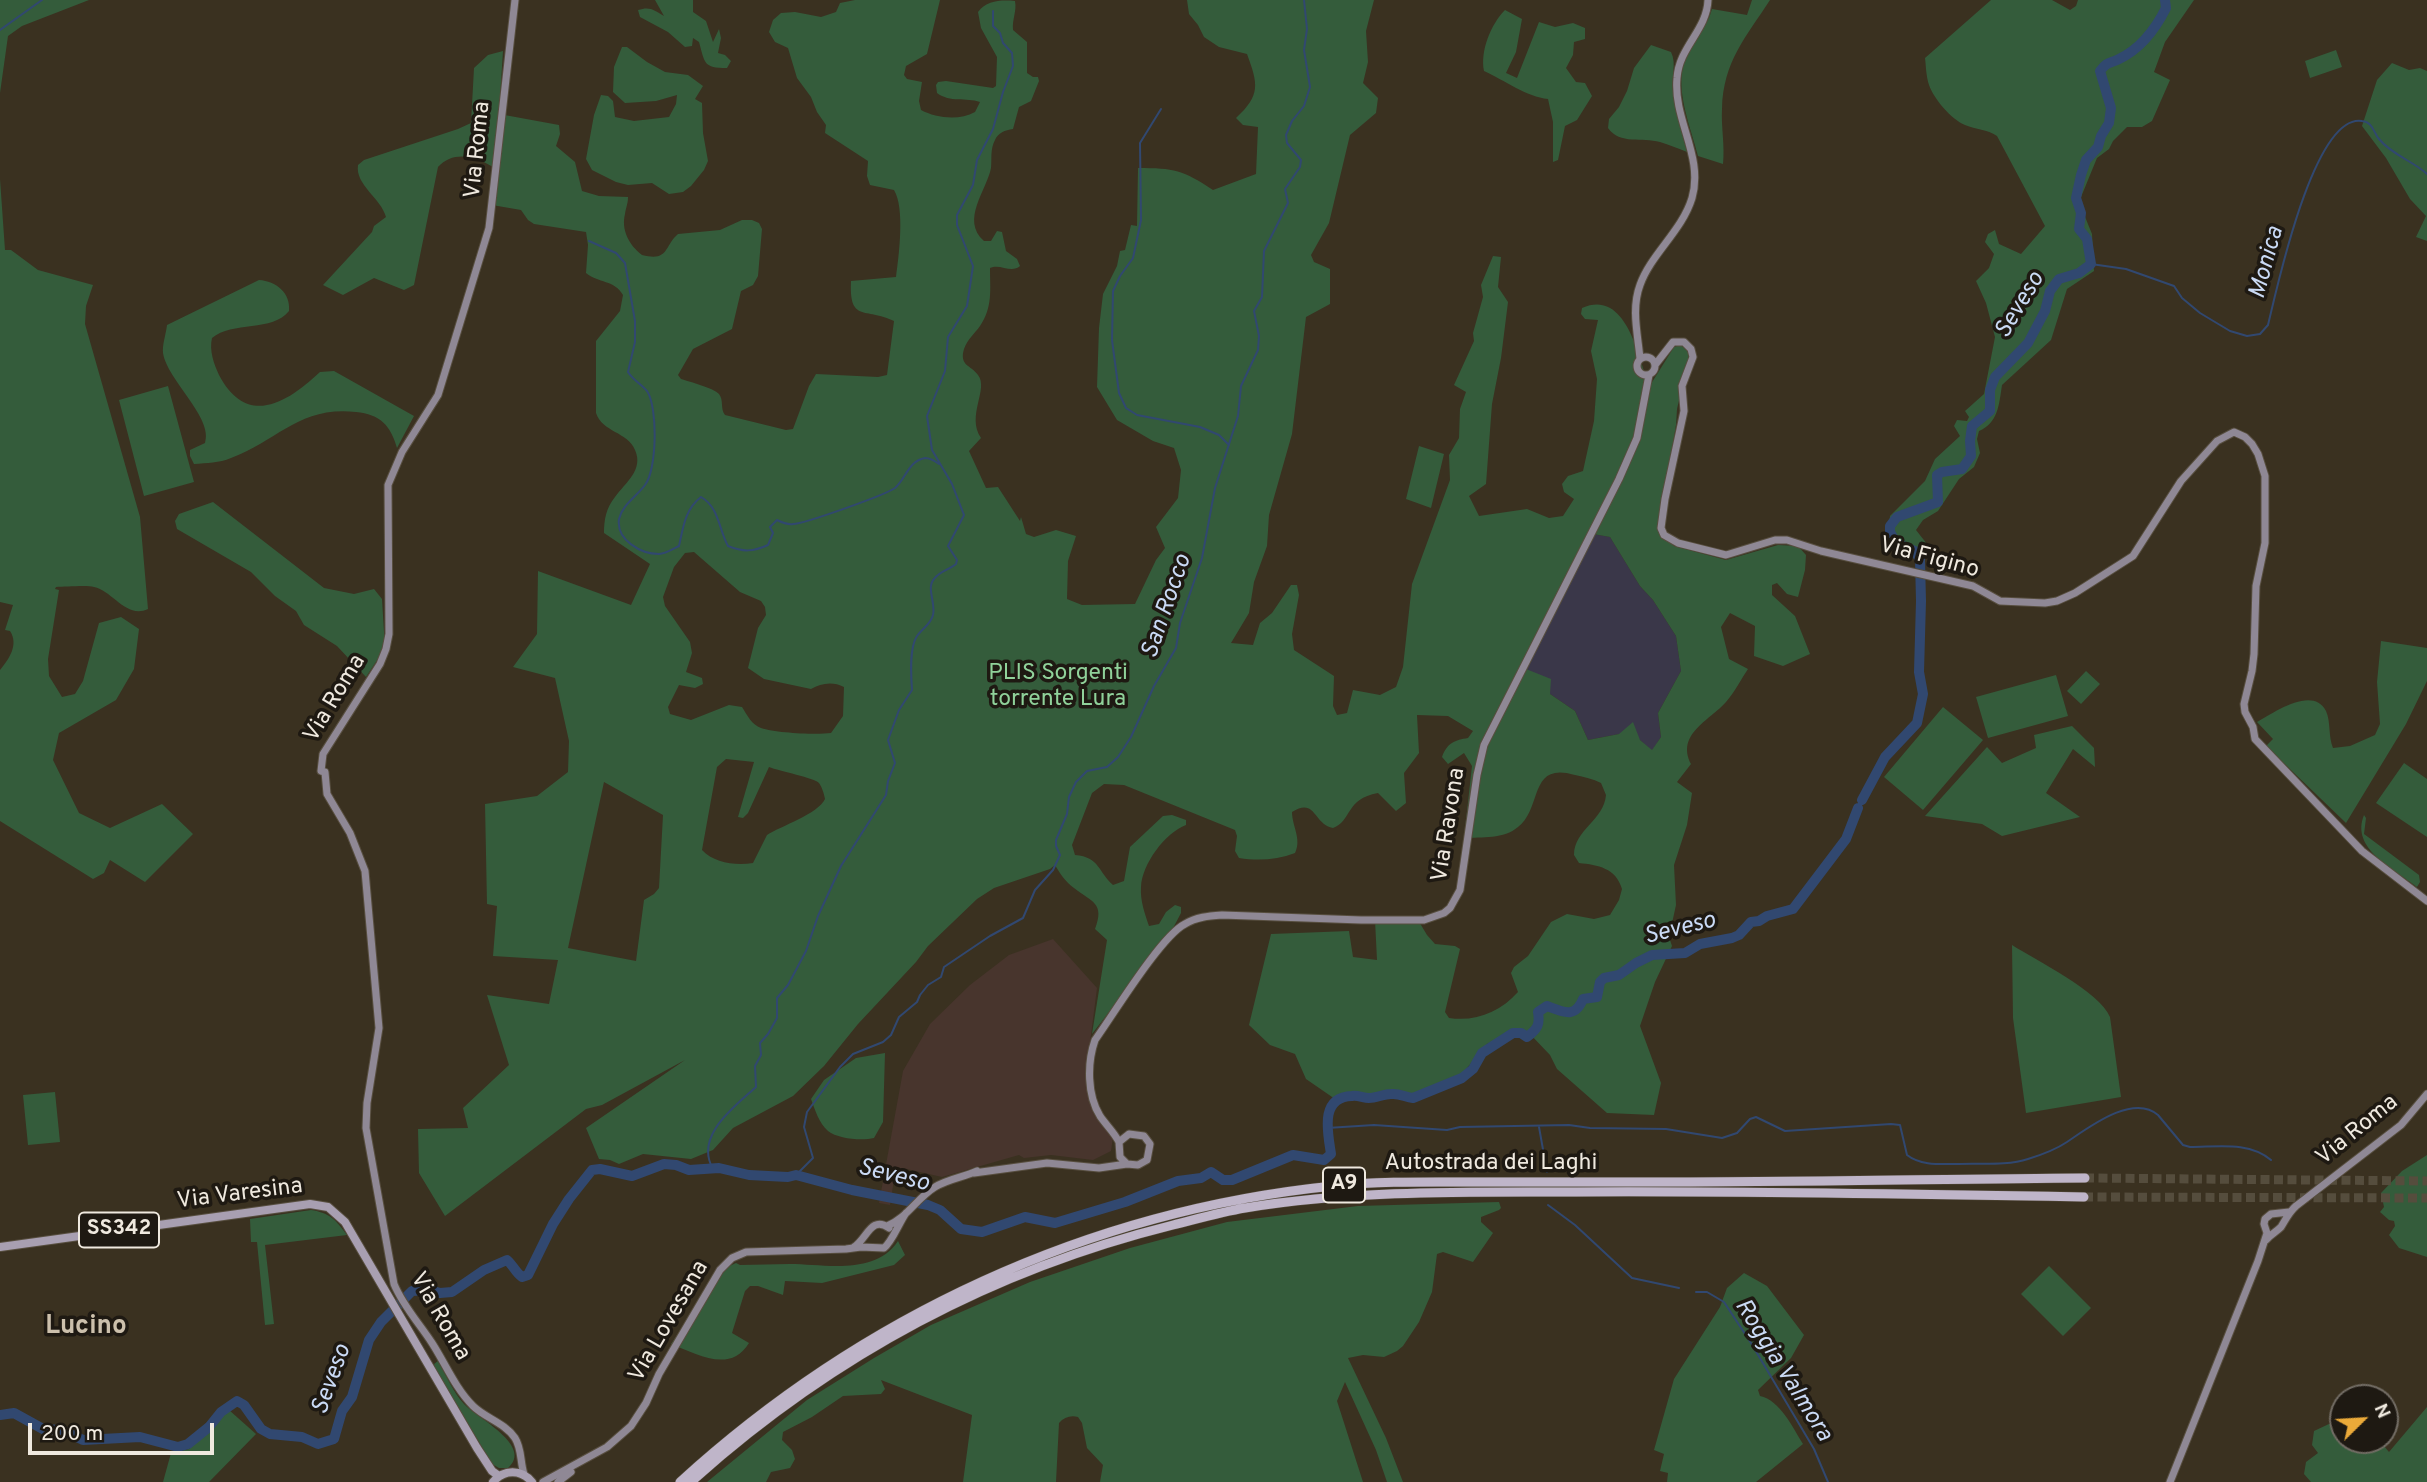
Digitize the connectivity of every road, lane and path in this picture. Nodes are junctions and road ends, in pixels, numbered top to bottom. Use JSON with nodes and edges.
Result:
{"nodes":[{"id":1,"x":515,"y":0,"type":"edge"},
{"id":2,"x":1707,"y":0,"type":"edge"},
{"id":3,"x":1638,"y":337,"type":"junction"},
{"id":4,"x":1661,"y":355,"type":"junction"},
{"id":5,"x":1650,"y":356,"type":"junction"},
{"id":6,"x":1640,"y":359,"type":"junction"},
{"id":7,"x":1655,"y":366,"type":"junction"},
{"id":8,"x":1646,"y":375,"type":"junction"},
{"id":9,"x":2427,"y":901,"type":"edge"},
{"id":10,"x":2427,"y":1094,"type":"edge"},
{"id":11,"x":1114,"y":1132,"type":"junction"},
{"id":12,"x":1127,"y":1135,"type":"junction"},
{"id":13,"x":1119,"y":1142,"type":"junction"},
{"id":14,"x":1119,"y":1157,"type":"junction"},
{"id":15,"x":1127,"y":1164,"type":"junction"},
{"id":16,"x":974,"y":1173,"type":"junction"},
{"id":17,"x":2085,"y":1178,"type":"tunnel mouth"},
{"id":18,"x":2084,"y":1197,"type":"tunnel mouth"},
{"id":19,"x":2289,"y":1212,"type":"junction"},
{"id":20,"x":906,"y":1213,"type":"junction"},
{"id":21,"x":2275,"y":1214,"type":"junction"},
{"id":22,"x":2282,"y":1223,"type":"junction"},
{"id":23,"x":887,"y":1226,"type":"junction"},
{"id":24,"x":2270,"y":1231,"type":"junction"},
{"id":25,"x":867,"y":1235,"type":"junction"},
{"id":26,"x":892,"y":1235,"type":"junction"},
{"id":27,"x":0,"y":1247,"type":"edge"},
{"id":28,"x":873,"y":1247,"type":"junction"},
{"id":29,"x":851,"y":1248,"type":"junction"},
{"id":30,"x":519,"y":1473,"type":"junction"},
{"id":31,"x":495,"y":1480,"type":"edge"},
{"id":32,"x":550,"y":1481,"type":"edge"},
{"id":33,"x":532,"y":1482,"type":"edge"},
{"id":34,"x":680,"y":1482,"type":"edge"},
{"id":35,"x":691,"y":1482,"type":"edge"},
{"id":36,"x":2170,"y":1482,"type":"edge"}],
"edges":[{"from":1,"to":30,"type":"street","name":"Via Roma"},
{"from":2,"to":3,"type":"street"},
{"from":3,"to":5,"type":"street"},
{"from":3,"to":6,"type":"street"},
{"from":4,"to":5,"type":"street","name":"Via Figino"},
{"from":4,"to":7,"type":"street"},
{"from":4,"to":9,"type":"street","name":"Via Figino"},
{"from":5,"to":6,"type":"street","name":"Via Figino"},
{"from":5,"to":7,"type":"street"},
{"from":6,"to":8,"type":"street","name":"Via Ravona"},
{"from":7,"to":8,"type":"street"},
{"from":8,"to":11,"type":"street","name":"Via Ravona"},
{"from":10,"to":19,"type":"street","name":"Via Roma"},
{"from":11,"to":12,"type":"street"},
{"from":11,"to":13,"type":"street","name":"Via Ravona"},
{"from":12,"to":13,"type":"street"},
{"from":12,"to":15,"type":"street"},
{"from":13,"to":14,"type":"street"},
{"from":14,"to":15,"type":"street"},
{"from":14,"to":16,"type":"street"},
{"from":15,"to":16,"type":"street"},
{"from":16,"to":20,"type":"street"},
{"from":17,"to":34,"type":"highway","name":"Autostrada dei Laghi","number":"A9"},
{"from":18,"to":35,"type":"highway","name":"Autostrada dei Laghi","number":"A9"},
{"from":19,"to":21,"type":"street"},
{"from":19,"to":22,"type":"street"},
{"from":20,"to":23,"type":"street"},
{"from":20,"to":26,"type":"street"},
{"from":21,"to":22,"type":"street"},
{"from":21,"to":24,"type":"street"},
{"from":22,"to":24,"type":"street"},
{"from":23,"to":25,"type":"street"},
{"from":23,"to":26,"type":"street"},
{"from":24,"to":36,"type":"street"},
{"from":25,"to":28,"type":"street"},
{"from":25,"to":29,"type":"street"},
{"from":26,"to":28,"type":"street"},
{"from":27,"to":31,"type":"main road","name":"Via Varesina","number":"SS342"},
{"from":28,"to":29,"type":"street","name":"Via Lovesana"},
{"from":29,"to":32,"type":"street","name":"Via Lovesana"},
{"from":30,"to":31,"type":"main road"},
{"from":30,"to":33,"type":"main road"}]}
